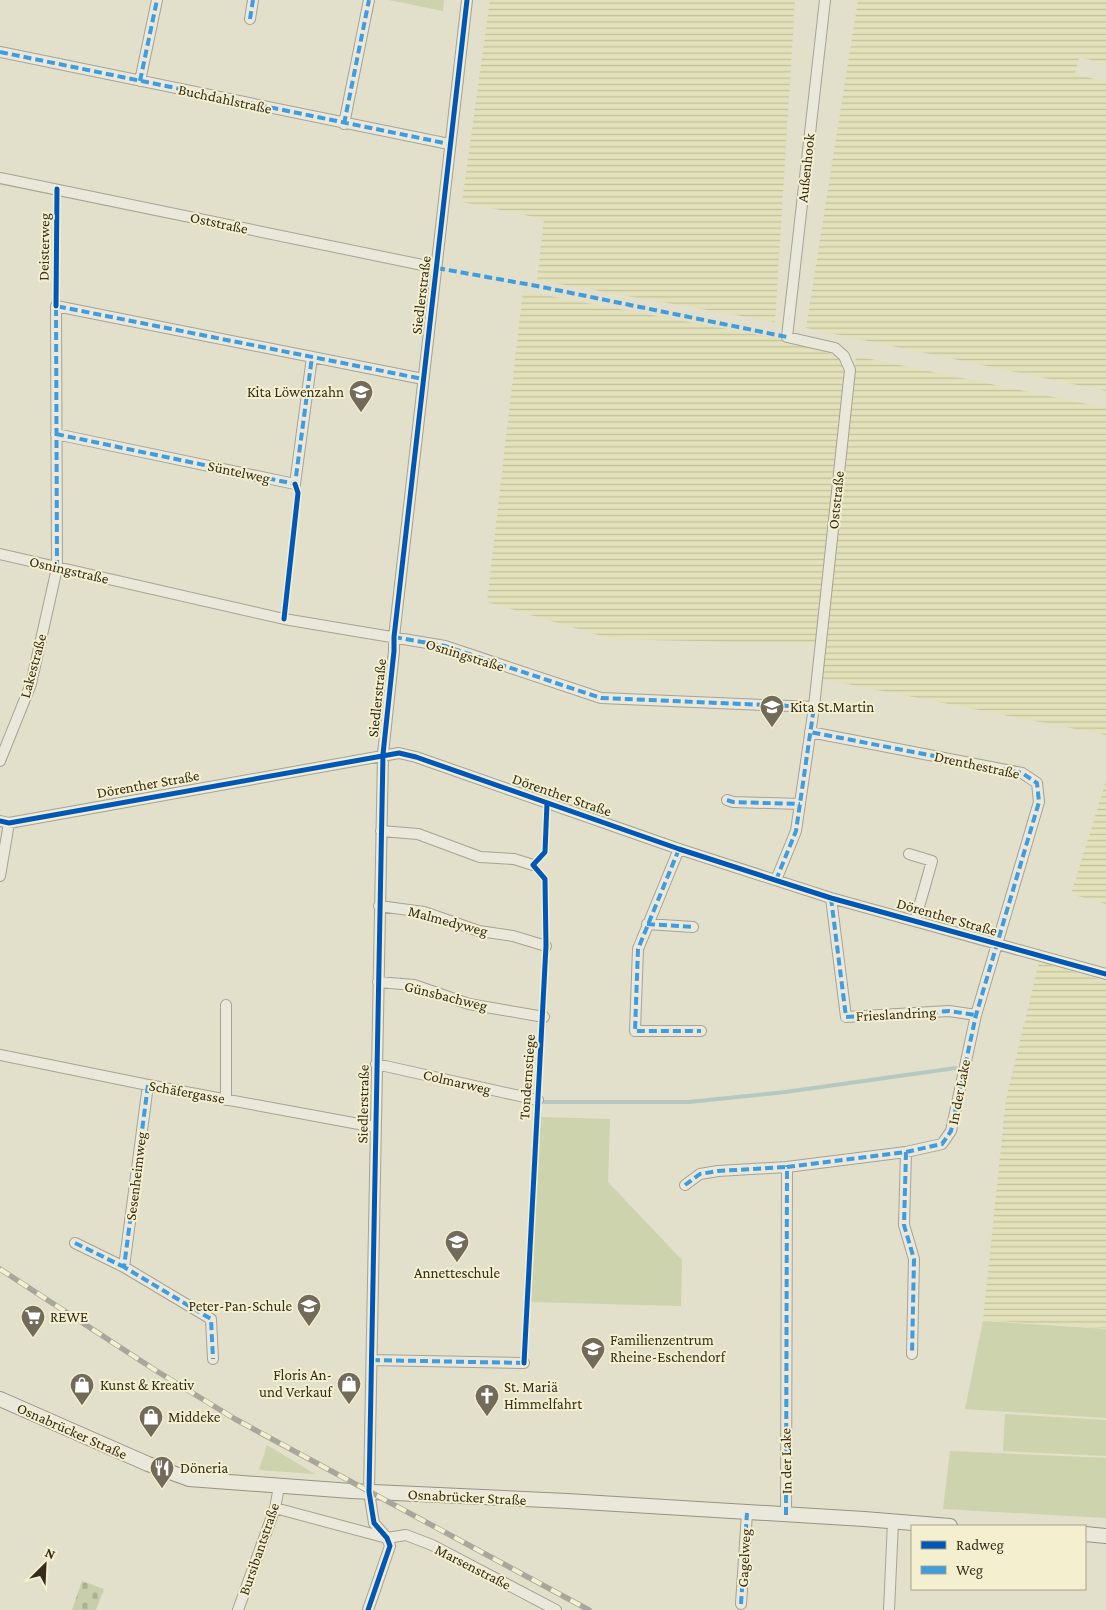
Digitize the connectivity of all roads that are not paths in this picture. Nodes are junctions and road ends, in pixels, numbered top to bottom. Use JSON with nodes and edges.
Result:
{"nodes":[{"id":1,"x":157,"y":0,"type":"edge"},
{"id":2,"x":254,"y":0,"type":"edge"},
{"id":3,"x":369,"y":0,"type":"edge"},
{"id":4,"x":467,"y":0,"type":"edge"},
{"id":5,"x":825,"y":0,"type":"edge"},
{"id":6,"x":250,"y":19,"type":"dead end"},
{"id":7,"x":0,"y":52,"type":"edge"},
{"id":8,"x":140,"y":81,"type":"junction"},
{"id":9,"x":344,"y":124,"type":"junction"},
{"id":10,"x":449,"y":144,"type":"junction"},
{"id":11,"x":0,"y":178,"type":"edge"},
{"id":12,"x":437,"y":268,"type":"junction"},
{"id":13,"x":787,"y":336,"type":"joint"},
{"id":14,"x":312,"y":357,"type":"junction"},
{"id":15,"x":423,"y":380,"type":"junction"},
{"id":16,"x":56,"y":434,"type":"junction"},
{"id":17,"x":0,"y":554,"type":"edge"},
{"id":18,"x":56,"y":568,"type":"junction"},
{"id":19,"x":394,"y":637,"type":"junction"},
{"id":20,"x":814,"y":706,"type":"junction"},
{"id":21,"x":810,"y":732,"type":"junction"},
{"id":22,"x":383,"y":754,"type":"junction"},
{"id":23,"x":0,"y":761,"type":"edge"},
{"id":24,"x":727,"y":800,"type":"dead end"},
{"id":25,"x":800,"y":804,"type":"junction"},
{"id":26,"x":4,"y":822,"type":"edge"},
{"id":27,"x":381,"y":831,"type":"junction"},
{"id":28,"x":679,"y":849,"type":"junction"},
{"id":29,"x":909,"y":854,"type":"dead end"},
{"id":30,"x":533,"y":865,"type":"dead end"},
{"id":31,"x":0,"y":876,"type":"edge"},
{"id":32,"x":776,"y":880,"type":"junction"},
{"id":33,"x":831,"y":898,"type":"junction"},
{"id":34,"x":379,"y":906,"type":"junction"},
{"id":35,"x":915,"y":921,"type":"junction"},
{"id":36,"x":647,"y":924,"type":"junction"},
{"id":37,"x":692,"y":927,"type":"dead end"},
{"id":38,"x":998,"y":944,"type":"junction"},
{"id":39,"x":546,"y":946,"type":"dead end"},
{"id":40,"x":1106,"y":974,"type":"edge"},
{"id":41,"x":378,"y":982,"type":"junction"},
{"id":42,"x":226,"y":1005,"type":"dead end"},
{"id":43,"x":976,"y":1015,"type":"junction"},
{"id":44,"x":544,"y":1017,"type":"dead end"},
{"id":45,"x":701,"y":1031,"type":"dead end"},
{"id":46,"x":0,"y":1055,"type":"edge"},
{"id":47,"x":376,"y":1064,"type":"junction"},
{"id":48,"x":148,"y":1085,"type":"junction"},
{"id":49,"x":226,"y":1100,"type":"junction"},
{"id":50,"x":538,"y":1100,"type":"dead end"},
{"id":51,"x":374,"y":1127,"type":"junction"},
{"id":52,"x":906,"y":1152,"type":"junction"},
{"id":53,"x":787,"y":1167,"type":"junction"},
{"id":54,"x":685,"y":1185,"type":"dead end"},
{"id":55,"x":75,"y":1243,"type":"dead end"},
{"id":56,"x":124,"y":1268,"type":"junction"},
{"id":57,"x":912,"y":1354,"type":"dead end"},
{"id":58,"x":213,"y":1359,"type":"dead end"},
{"id":59,"x":372,"y":1360,"type":"junction"},
{"id":60,"x":524,"y":1363,"type":"dead end"},
{"id":61,"x":0,"y":1398,"type":"edge"},
{"id":62,"x":279,"y":1487,"type":"junction"},
{"id":63,"x":369,"y":1492,"type":"junction"},
{"id":64,"x":274,"y":1508,"type":"junction"},
{"id":65,"x":747,"y":1513,"type":"junction"},
{"id":66,"x":786,"y":1515,"type":"junction"},
{"id":67,"x":893,"y":1522,"type":"junction"},
{"id":68,"x":936,"y":1525,"type":"edge"},
{"id":69,"x":1086,"y":1534,"type":"edge"},
{"id":70,"x":1106,"y":1536,"type":"edge"},
{"id":71,"x":387,"y":1538,"type":"junction"},
{"id":72,"x":742,"y":1604,"type":"dead end"},
{"id":73,"x":238,"y":1610,"type":"edge"},
{"id":74,"x":368,"y":1610,"type":"edge"},
{"id":75,"x":556,"y":1610,"type":"edge"},
{"id":76,"x":889,"y":1610,"type":"edge"}],
"edges":[{"from":1,"to":8,"type":"street"},
{"from":2,"to":6,"type":"street"},
{"from":3,"to":9,"type":"street"},
{"from":4,"to":10,"type":"street","name":"Siedlerstraße"},
{"from":5,"to":13,"type":"street","name":"Außenhook"},
{"from":7,"to":8,"type":"street","name":"Buchdahlstraße"},
{"from":8,"to":9,"type":"street","name":"Buchdahlstraße"},
{"from":9,"to":10,"type":"street","name":"Buchdahlstraße"},
{"from":10,"to":12,"type":"street","name":"Siedlerstraße"},
{"from":11,"to":12,"type":"street","name":"Oststraße"},
{"from":12,"to":15,"type":"street","name":"Siedlerstraße"},
{"from":13,"to":20,"type":"street","name":"Oststraße"},
{"from":14,"to":15,"type":"street"},
{"from":14,"to":16,"type":"street","name":"Süntelweg"},
{"from":14,"to":16,"type":"street"},
{"from":15,"to":19,"type":"street","name":"Siedlerstraße"},
{"from":16,"to":18,"type":"street"},
{"from":17,"to":18,"type":"street","name":"Osningstraße"},
{"from":18,"to":19,"type":"street","name":"Osningstraße"},
{"from":18,"to":23,"type":"street","name":"Lakestraße"},
{"from":19,"to":20,"type":"street","name":"Osningstraße"},
{"from":19,"to":22,"type":"street","name":"Siedlerstraße"},
{"from":20,"to":21,"type":"street"},
{"from":21,"to":25,"type":"street"},
{"from":21,"to":38,"type":"street","name":"Drenthestraße"},
{"from":22,"to":26,"type":"street","name":"Dörenther Straße"},
{"from":22,"to":27,"type":"street","name":"Siedlerstraße"},
{"from":22,"to":28,"type":"street","name":"Dörenther Straße"},
{"from":24,"to":25,"type":"street"},
{"from":25,"to":32,"type":"street"},
{"from":26,"to":31,"type":"street"},
{"from":27,"to":30,"type":"street"},
{"from":27,"to":34,"type":"street","name":"Siedlerstraße"},
{"from":28,"to":32,"type":"street","name":"Dörenther Straße"},
{"from":28,"to":36,"type":"street"},
{"from":29,"to":35,"type":"street","name":"Dörenther Straße"},
{"from":32,"to":33,"type":"street","name":"Dörenther Straße"},
{"from":33,"to":35,"type":"street","name":"Dörenther Straße"},
{"from":33,"to":43,"type":"street","name":"Frieslandring"},
{"from":34,"to":39,"type":"street","name":"Malmedyweg"},
{"from":34,"to":41,"type":"street","name":"Siedlerstraße"},
{"from":35,"to":38,"type":"street","name":"Dörenther Straße"},
{"from":36,"to":37,"type":"street"},
{"from":36,"to":45,"type":"street"},
{"from":38,"to":40,"type":"street","name":"Dörenther Straße"},
{"from":38,"to":43,"type":"street","name":"In der Lake"},
{"from":41,"to":44,"type":"street","name":"Günsbachweg"},
{"from":41,"to":47,"type":"street","name":"Siedlerstraße"},
{"from":42,"to":49,"type":"street"},
{"from":43,"to":52,"type":"street","name":"In der Lake"},
{"from":46,"to":48,"type":"street","name":"Schäfergasse"},
{"from":47,"to":50,"type":"street","name":"Colmarweg"},
{"from":47,"to":51,"type":"street","name":"Siedlerstraße"},
{"from":48,"to":49,"type":"street","name":"Schäfergasse"},
{"from":48,"to":56,"type":"street","name":"Sesenheimweg"},
{"from":49,"to":51,"type":"street","name":"Schäfergasse"},
{"from":51,"to":59,"type":"street","name":"Siedlerstraße"},
{"from":52,"to":53,"type":"street","name":"In der Lake"},
{"from":52,"to":57,"type":"street"},
{"from":53,"to":54,"type":"street","name":"In der Lake"},
{"from":53,"to":66,"type":"street","name":"In der Lake"},
{"from":55,"to":56,"type":"street"},
{"from":56,"to":58,"type":"street"},
{"from":59,"to":60,"type":"street"},
{"from":59,"to":63,"type":"street","name":"Siedlerstraße"},
{"from":61,"to":62,"type":"main road","name":"Osnabrücker Straße"},
{"from":62,"to":63,"type":"main road","name":"Osnabrücker Straße"},
{"from":62,"to":64,"type":"street","name":"Bursibantstraße"},
{"from":63,"to":65,"type":"main road","name":"Osnabrücker Straße"},
{"from":63,"to":71,"type":"street","name":"Siedlerstraße"},
{"from":64,"to":71,"type":"street"},
{"from":64,"to":73,"type":"street","name":"Bursibantstraße"},
{"from":65,"to":66,"type":"main road","name":"Osnabrücker Straße"},
{"from":65,"to":72,"type":"street","name":"Gagelweg"},
{"from":66,"to":67,"type":"main road","name":"Osnabrücker Straße"},
{"from":67,"to":68,"type":"main road","name":"Osnabrücker Straße"},
{"from":67,"to":76,"type":"street"},
{"from":69,"to":70,"type":"main road"},
{"from":71,"to":74,"type":"street"},
{"from":71,"to":75,"type":"street","name":"Marsenstraße"}]}
